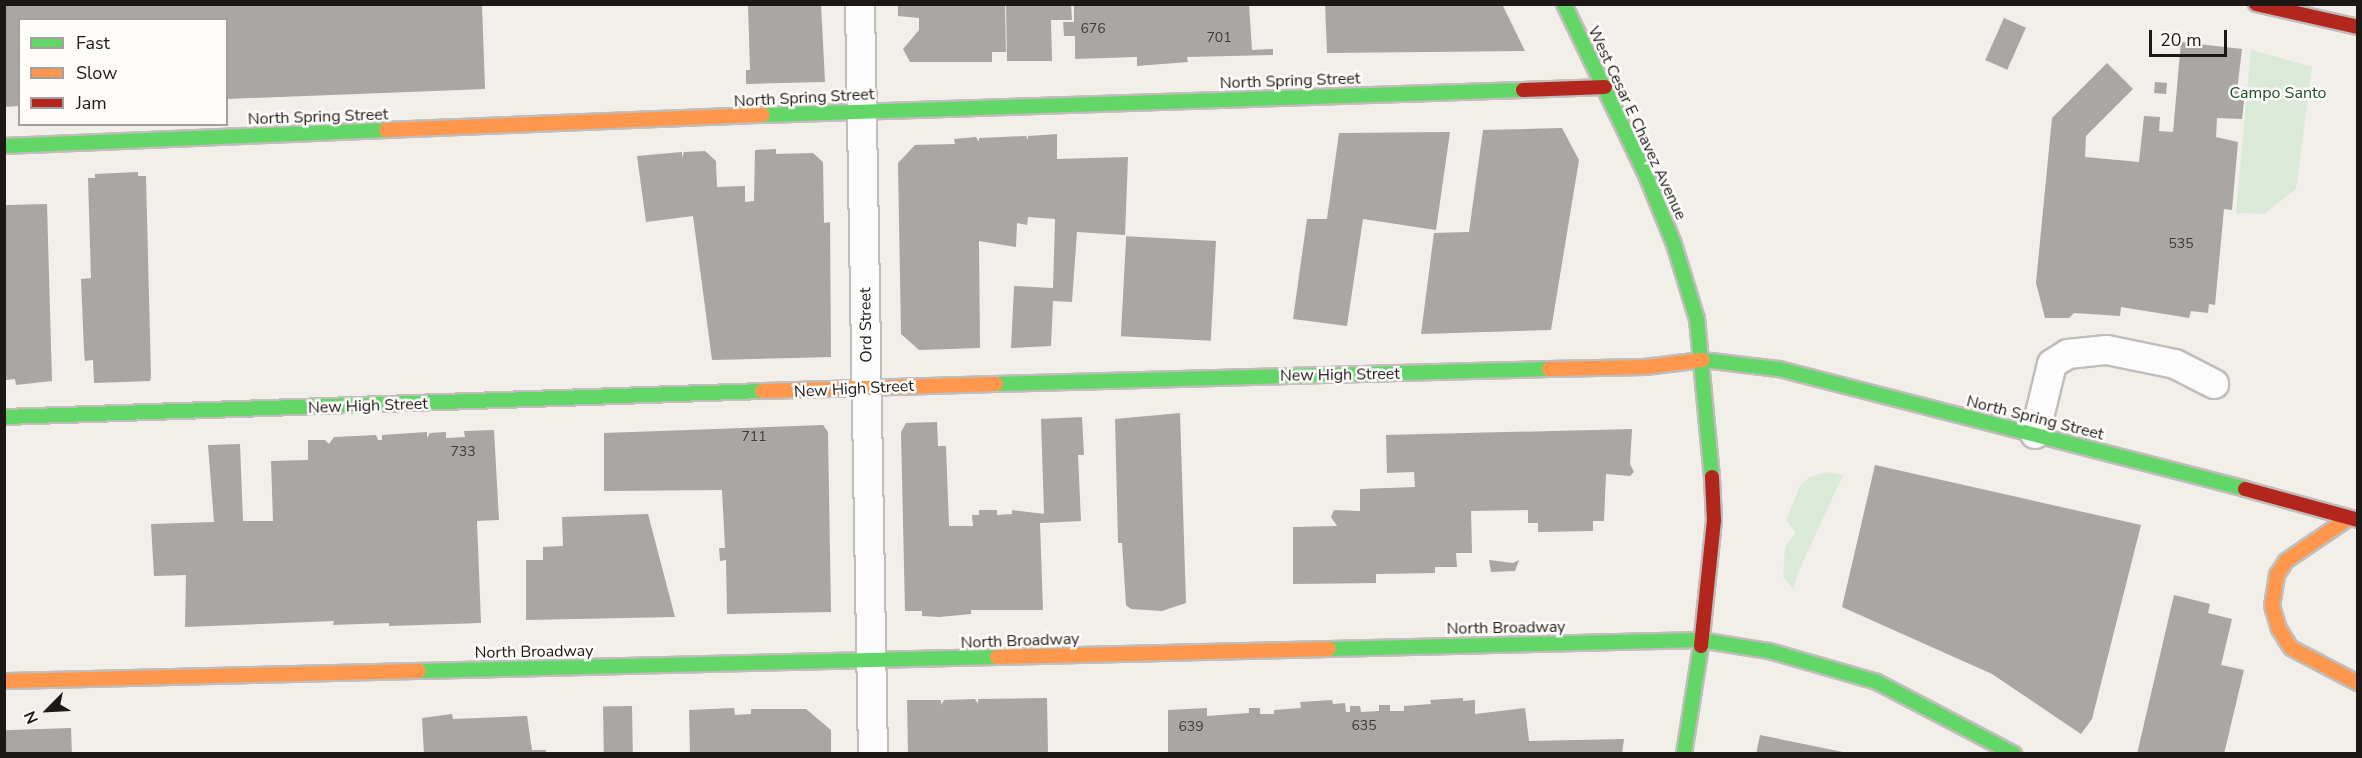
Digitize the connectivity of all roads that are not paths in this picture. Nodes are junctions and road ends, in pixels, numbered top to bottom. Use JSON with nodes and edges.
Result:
{"nodes":[{"id":1,"x":860,"y":4,"type":"edge"},
{"id":2,"x":1564,"y":4,"type":"edge"},
{"id":3,"x":2256,"y":4,"type":"edge"},
{"id":4,"x":2358,"y":27,"type":"edge"},
{"id":5,"x":1605,"y":87,"type":"junction"},
{"id":6,"x":860,"y":111,"type":"junction"},
{"id":7,"x":4,"y":147,"type":"edge"},
{"id":8,"x":1703,"y":360,"type":"junction"},
{"id":9,"x":2214,"y":384,"type":"dead end"},
{"id":10,"x":867,"y":388,"type":"junction"},
{"id":11,"x":4,"y":417,"type":"edge"},
{"id":12,"x":2035,"y":434,"type":"junction"},
{"id":13,"x":2354,"y":519,"type":"edge"},
{"id":14,"x":1700,"y":640,"type":"junction"},
{"id":15,"x":872,"y":660,"type":"junction"},
{"id":16,"x":4,"y":681,"type":"edge"},
{"id":17,"x":2358,"y":683,"type":"edge"},
{"id":18,"x":873,"y":753,"type":"edge"},
{"id":19,"x":1684,"y":753,"type":"edge"},
{"id":20,"x":2014,"y":753,"type":"edge"}],
"edges":[{"from":1,"to":6,"type":"street","name":"Ord Street"},
{"from":2,"to":5,"type":"main road","name":"West Cesar E Chavez Avenue"},
{"from":3,"to":4,"type":"main road"},
{"from":5,"to":6,"type":"main road","name":"North Spring Street"},
{"from":5,"to":8,"type":"main road","name":"West Cesar E Chavez Avenue"},
{"from":6,"to":7,"type":"main road","name":"North Spring Street"},
{"from":6,"to":10,"type":"street","name":"Ord Street"},
{"from":8,"to":10,"type":"main road","name":"New High Street"},
{"from":8,"to":12,"type":"main road","name":"North Spring Street"},
{"from":8,"to":14,"type":"main road","name":"West Cesar E Chavez Avenue"},
{"from":9,"to":12,"type":"street"},
{"from":10,"to":11,"type":"main road","name":"New High Street"},
{"from":10,"to":15,"type":"street","name":"Ord Street"},
{"from":12,"to":13,"type":"main road","name":"North Spring Street"},
{"from":13,"to":17,"type":"main road"},
{"from":14,"to":15,"type":"main road","name":"North Broadway"},
{"from":14,"to":19,"type":"main road","name":"West Cesar E Chavez Avenue"},
{"from":14,"to":20,"type":"main road","name":"North Broadway"},
{"from":15,"to":16,"type":"main road","name":"North Broadway"},
{"from":15,"to":18,"type":"street","name":"Ord Street"}]}
